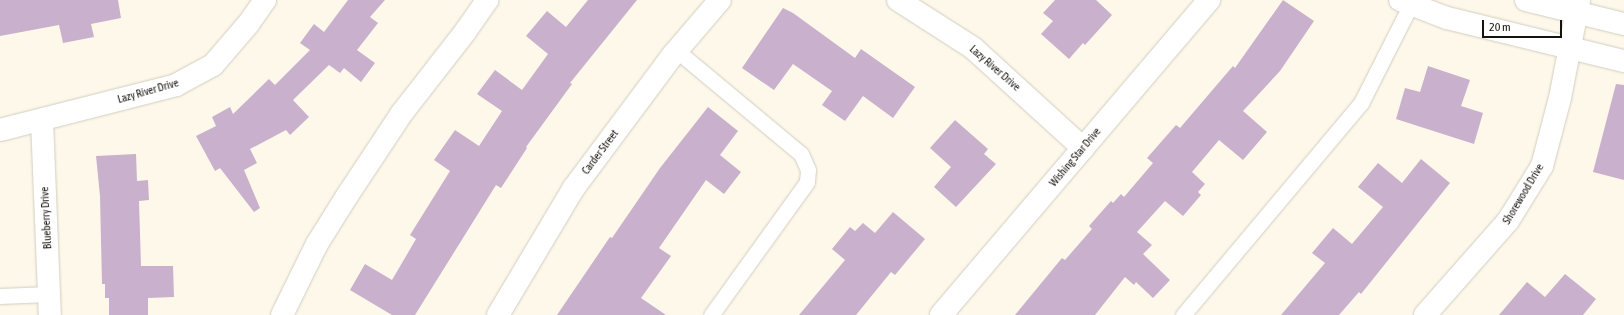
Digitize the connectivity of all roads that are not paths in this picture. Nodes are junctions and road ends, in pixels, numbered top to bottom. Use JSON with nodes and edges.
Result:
{"nodes":[{"id":1,"x":265,"y":0,"type":"edge"},
{"id":2,"x":487,"y":0,"type":"edge"},
{"id":3,"x":720,"y":0,"type":"edge"},
{"id":4,"x":898,"y":0,"type":"edge"},
{"id":5,"x":1209,"y":0,"type":"edge"},
{"id":6,"x":1526,"y":0,"type":"edge"},
{"id":7,"x":1406,"y":2,"type":"edge"},
{"id":8,"x":1578,"y":7,"type":"edge"},
{"id":9,"x":1624,"y":24,"type":"edge"},
{"id":10,"x":1570,"y":49,"type":"junction"},
{"id":11,"x":676,"y":50,"type":"junction"},
{"id":12,"x":1624,"y":61,"type":"edge"},
{"id":13,"x":42,"y":120,"type":"junction"},
{"id":14,"x":0,"y":130,"type":"edge"},
{"id":15,"x":1083,"y":148,"type":"junction"},
{"id":16,"x":0,"y":296,"type":"edge"},
{"id":17,"x":50,"y":305,"type":"edge"},
{"id":18,"x":282,"y":315,"type":"edge"},
{"id":19,"x":498,"y":315,"type":"edge"},
{"id":20,"x":711,"y":315,"type":"edge"},
{"id":21,"x":941,"y":315,"type":"edge"},
{"id":22,"x":1183,"y":315,"type":"edge"},
{"id":23,"x":1425,"y":315,"type":"edge"}],
"edges":[{"from":1,"to":13,"type":"street","name":"Lazy River Drive"},
{"from":2,"to":18,"type":"street"},
{"from":3,"to":11,"type":"street","name":"Carder Street"},
{"from":4,"to":15,"type":"street","name":"Lazy River Drive"},
{"from":5,"to":15,"type":"street","name":"Wishing Star Drive"},
{"from":6,"to":8,"type":"street"},
{"from":7,"to":10,"type":"street"},
{"from":7,"to":22,"type":"lane"},
{"from":8,"to":9,"type":"street"},
{"from":8,"to":10,"type":"street","name":"Shorewood Drive"},
{"from":10,"to":12,"type":"street"},
{"from":10,"to":23,"type":"street","name":"Shorewood Drive"},
{"from":11,"to":19,"type":"street","name":"Carder Street"},
{"from":11,"to":20,"type":"lane"},
{"from":13,"to":14,"type":"street","name":"Lazy River Drive"},
{"from":13,"to":17,"type":"street","name":"Blueberry Drive"},
{"from":15,"to":21,"type":"street","name":"Wishing Star Drive"},
{"from":16,"to":17,"type":"lane"}]}
